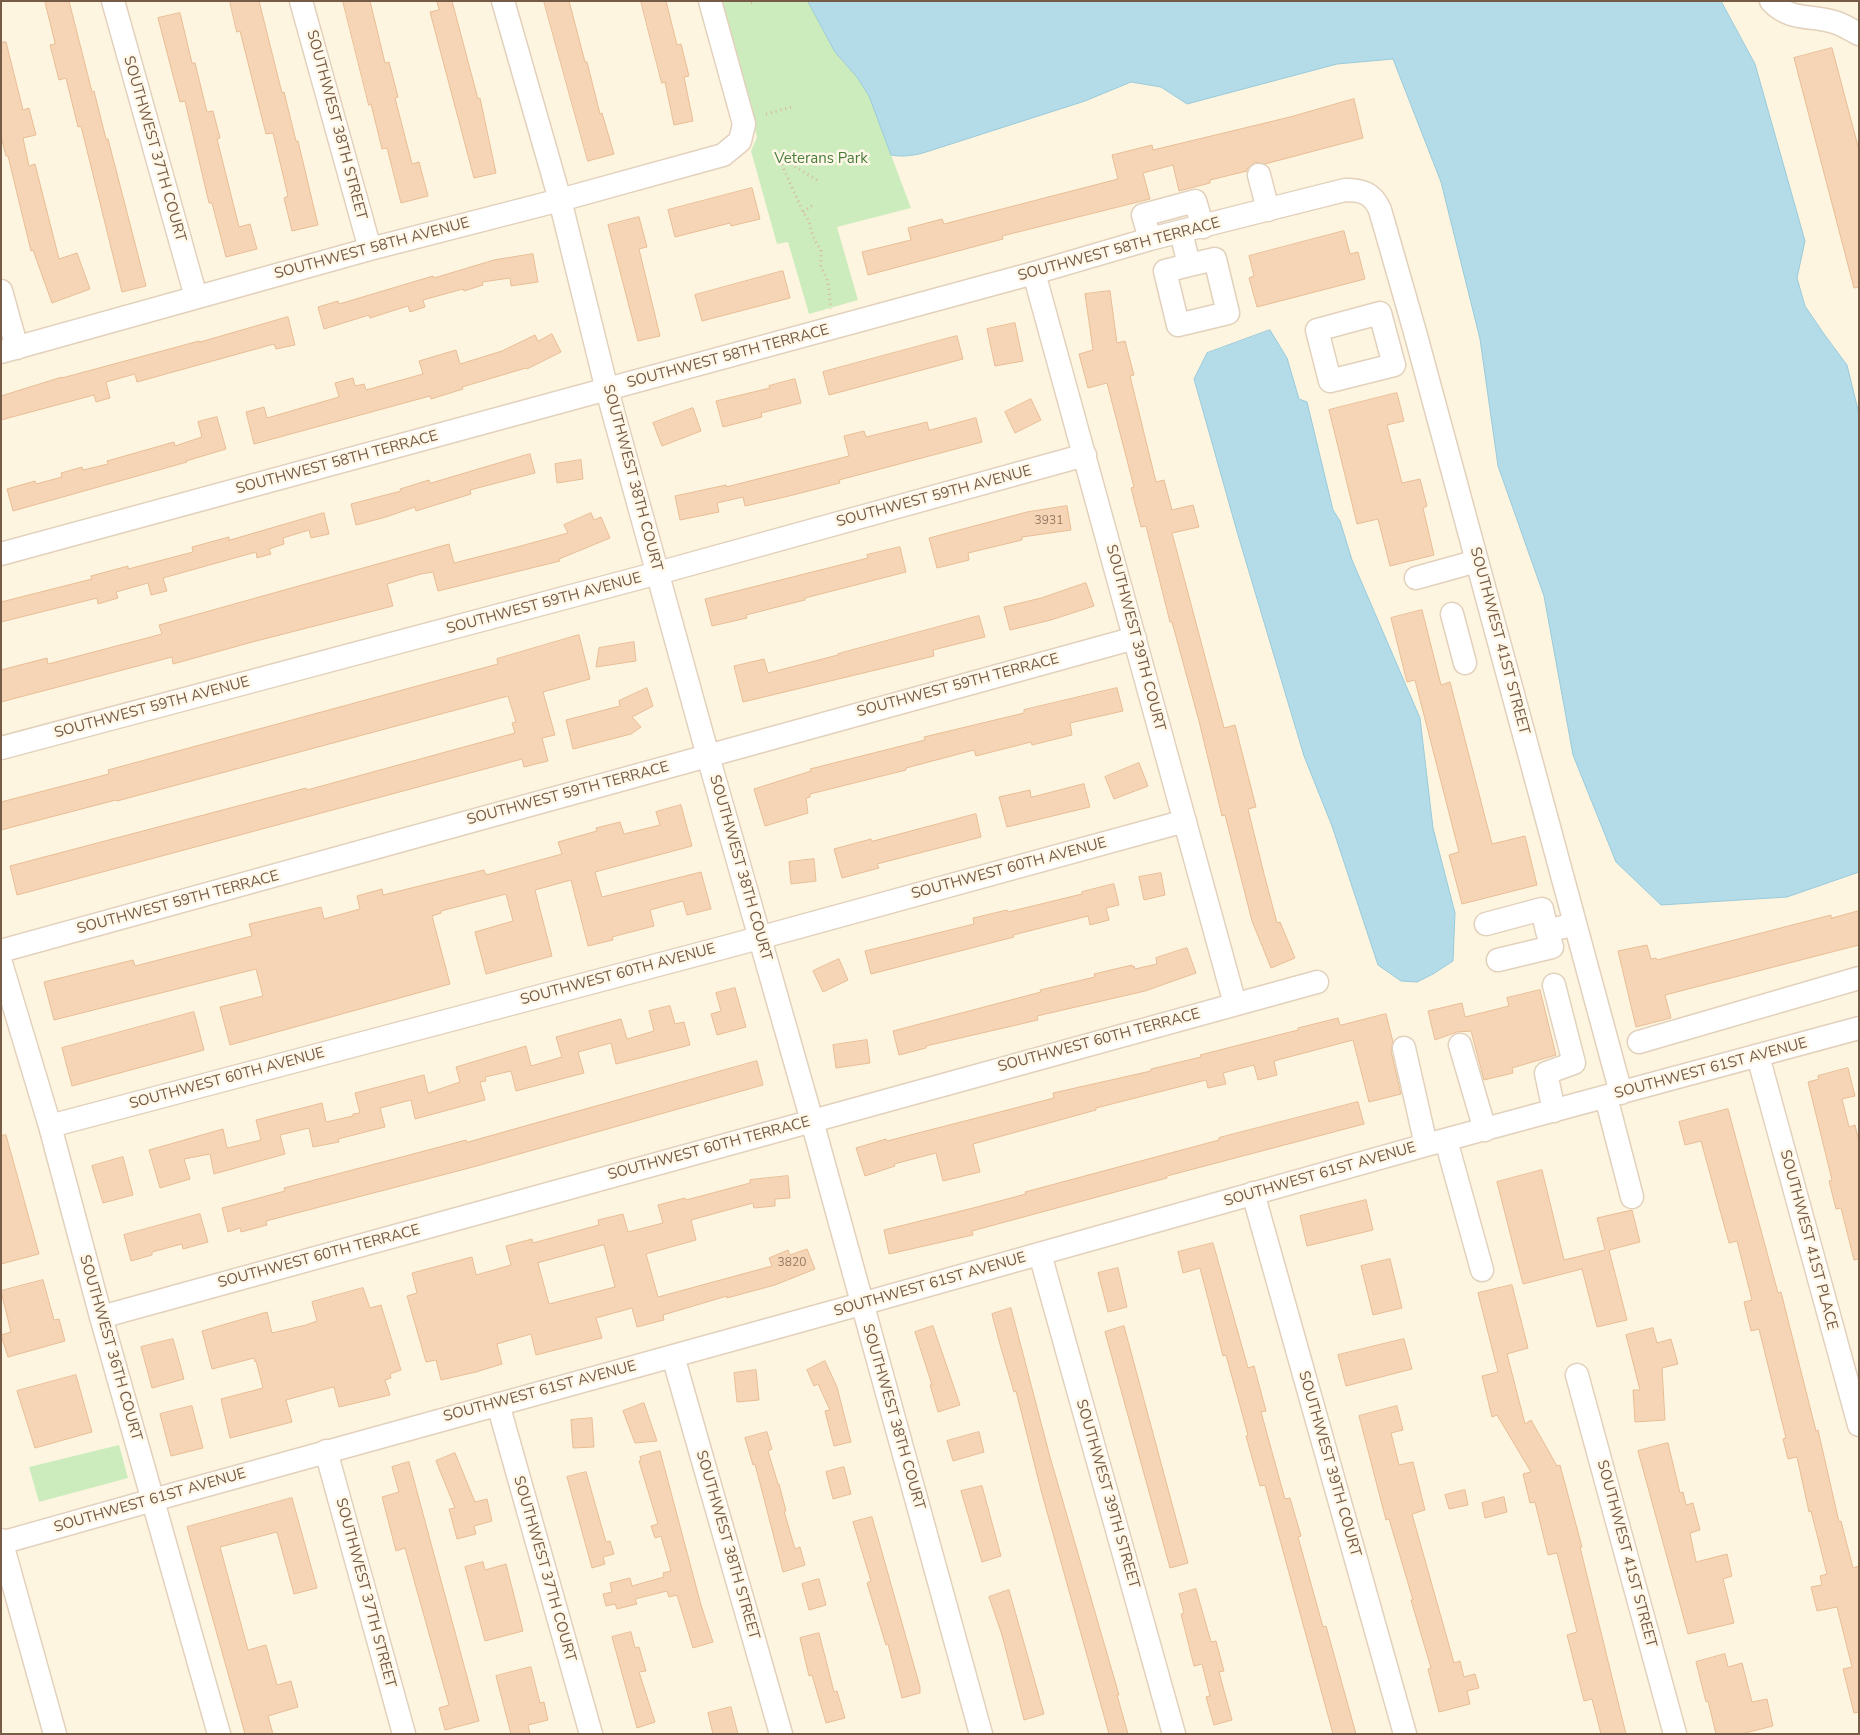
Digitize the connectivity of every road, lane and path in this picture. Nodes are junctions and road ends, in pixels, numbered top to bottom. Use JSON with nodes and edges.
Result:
{"nodes":[{"id":1,"x":113,"y":1,"type":"edge"},
{"id":2,"x":301,"y":1,"type":"edge"},
{"id":3,"x":503,"y":1,"type":"edge"},
{"id":4,"x":710,"y":1,"type":"edge"},
{"id":5,"x":756,"y":1,"type":"edge"},
{"id":6,"x":1771,"y":1,"type":"edge"},
{"id":7,"x":751,"y":3,"type":"dead end"},
{"id":8,"x":1859,"y":34,"type":"edge"},
{"id":9,"x":795,"y":106,"type":"dead end"},
{"id":10,"x":766,"y":114,"type":"dead end"},
{"id":11,"x":1258,"y":175,"type":"dead end"},
{"id":12,"x":817,"y":180,"type":"dead end"},
{"id":13,"x":1368,"y":193,"type":"joint"},
{"id":14,"x":560,"y":200,"type":"junction"},
{"id":15,"x":815,"y":203,"type":"dead end"},
{"id":16,"x":1268,"y":210,"type":"junction"},
{"id":17,"x":803,"y":212,"type":"junction"},
{"id":18,"x":1192,"y":230,"type":"junction"},
{"id":19,"x":1150,"y":239,"type":"junction"},
{"id":20,"x":370,"y":249,"type":"junction"},
{"id":21,"x":1189,"y":265,"type":"dead end"},
{"id":22,"x":1034,"y":273,"type":"junction"},
{"id":23,"x":1,"y":291,"type":"edge"},
{"id":24,"x":196,"y":297,"type":"junction"},
{"id":25,"x":831,"y":309,"type":"dead end"},
{"id":26,"x":1415,"y":332,"type":"junction"},
{"id":27,"x":1387,"y":340,"type":"dead end"},
{"id":28,"x":9,"y":350,"type":"edge"},
{"id":29,"x":608,"y":390,"type":"junction"},
{"id":30,"x":1085,"y":456,"type":"junction"},
{"id":31,"x":1,"y":554,"type":"edge"},
{"id":32,"x":1477,"y":560,"type":"junction"},
{"id":33,"x":658,"y":573,"type":"junction"},
{"id":34,"x":1416,"y":578,"type":"dead end"},
{"id":35,"x":1452,"y":614,"type":"dead end"},
{"id":36,"x":1496,"y":629,"type":"junction"},
{"id":37,"x":1135,"y":638,"type":"junction"},
{"id":38,"x":1460,"y":640,"type":"junction"},
{"id":39,"x":1465,"y":662,"type":"dead end"},
{"id":40,"x":1,"y":748,"type":"edge"},
{"id":41,"x":708,"y":756,"type":"junction"},
{"id":42,"x":1185,"y":821,"type":"junction"},
{"id":43,"x":1486,"y":924,"type":"dead end"},
{"id":44,"x":1575,"y":924,"type":"junction"},
{"id":45,"x":1547,"y":931,"type":"junction"},
{"id":46,"x":760,"y":938,"type":"junction"},
{"id":47,"x":1,"y":952,"type":"edge"},
{"id":48,"x":1498,"y":960,"type":"dead end"},
{"id":49,"x":1,"y":963,"type":"edge"},
{"id":50,"x":1859,"y":978,"type":"edge"},
{"id":51,"x":1317,"y":982,"type":"dead end"},
{"id":52,"x":1554,"y":985,"type":"dead end"},
{"id":53,"x":1234,"y":1004,"type":"junction"},
{"id":54,"x":7,"y":1006,"type":"edge"},
{"id":55,"x":1859,"y":1028,"type":"edge"},
{"id":56,"x":1639,"y":1042,"type":"dead end"},
{"id":57,"x":1460,"y":1045,"type":"dead end"},
{"id":58,"x":1404,"y":1048,"type":"dead end"},
{"id":59,"x":1758,"y":1056,"type":"junction"},
{"id":60,"x":1613,"y":1095,"type":"junction"},
{"id":61,"x":1554,"y":1111,"type":"junction"},
{"id":62,"x":812,"y":1121,"type":"junction"},
{"id":63,"x":50,"y":1126,"type":"junction"},
{"id":64,"x":1485,"y":1130,"type":"junction"},
{"id":65,"x":1436,"y":1143,"type":"junction"},
{"id":66,"x":1253,"y":1193,"type":"junction"},
{"id":67,"x":1632,"y":1197,"type":"dead end"},
{"id":68,"x":1040,"y":1254,"type":"junction"},
{"id":69,"x":1482,"y":1270,"type":"dead end"},
{"id":70,"x":862,"y":1304,"type":"junction"},
{"id":71,"x":101,"y":1317,"type":"junction"},
{"id":72,"x":673,"y":1356,"type":"junction"},
{"id":73,"x":1576,"y":1375,"type":"dead end"},
{"id":74,"x":498,"y":1404,"type":"junction"},
{"id":75,"x":1859,"y":1425,"type":"edge"},
{"id":76,"x":326,"y":1451,"type":"junction"},
{"id":77,"x":153,"y":1500,"type":"junction"},
{"id":78,"x":2,"y":1542,"type":"edge"},
{"id":79,"x":9,"y":1598,"type":"edge"},
{"id":80,"x":55,"y":1734,"type":"edge"},
{"id":81,"x":218,"y":1734,"type":"edge"},
{"id":82,"x":404,"y":1734,"type":"edge"},
{"id":83,"x":591,"y":1734,"type":"edge"},
{"id":84,"x":781,"y":1734,"type":"edge"},
{"id":85,"x":981,"y":1734,"type":"edge"},
{"id":86,"x":1174,"y":1734,"type":"edge"},
{"id":87,"x":1405,"y":1734,"type":"edge"},
{"id":88,"x":1675,"y":1734,"type":"edge"}],
"edges":[{"from":1,"to":24,"type":"street","name":"SOUTHWEST 37TH COURT"},
{"from":2,"to":20,"type":"street","name":"SOUTHWEST 38TH STREET"},
{"from":3,"to":14,"type":"street","name":"SOUTHWEST 38TH COURT"},
{"from":4,"to":14,"type":"street","name":"SOUTHWEST 58TH AVENUE"},
{"from":5,"to":7,"type":"path"},
{"from":6,"to":8,"type":"street"},
{"from":9,"to":10,"type":"path"},
{"from":11,"to":16,"type":"street"},
{"from":12,"to":17,"type":"path"},
{"from":13,"to":16,"type":"street","name":"SOUTHWEST 58TH TERRACE"},
{"from":13,"to":26,"type":"street","name":"SOUTHWEST 41ST STREET"},
{"from":14,"to":20,"type":"street","name":"SOUTHWEST 58TH AVENUE"},
{"from":14,"to":29,"type":"street","name":"SOUTHWEST 38TH COURT"},
{"from":15,"to":17,"type":"path"},
{"from":16,"to":18,"type":"street","name":"SOUTHWEST 58TH TERRACE"},
{"from":17,"to":25,"type":"path"},
{"from":18,"to":19,"type":"street","name":"SOUTHWEST 58TH TERRACE"},
{"from":18,"to":19,"type":"street"},
{"from":18,"to":21,"type":"street"},
{"from":19,"to":22,"type":"street","name":"SOUTHWEST 58TH TERRACE"},
{"from":20,"to":24,"type":"street","name":"SOUTHWEST 58TH AVENUE"},
{"from":22,"to":29,"type":"street","name":"SOUTHWEST 58TH TERRACE"},
{"from":22,"to":30,"type":"street","name":"SOUTHWEST 39TH COURT"},
{"from":23,"to":28,"type":"street"},
{"from":24,"to":28,"type":"street","name":"SOUTHWEST 58TH AVENUE"},
{"from":26,"to":27,"type":"street"},
{"from":26,"to":32,"type":"street","name":"SOUTHWEST 41ST STREET"},
{"from":29,"to":31,"type":"street","name":"SOUTHWEST 58TH TERRACE"},
{"from":29,"to":33,"type":"street","name":"SOUTHWEST 38TH COURT"},
{"from":30,"to":33,"type":"street","name":"SOUTHWEST 59TH AVENUE"},
{"from":30,"to":37,"type":"street","name":"SOUTHWEST 39TH COURT"},
{"from":32,"to":34,"type":"street"},
{"from":32,"to":36,"type":"street","name":"SOUTHWEST 41ST STREET"},
{"from":33,"to":40,"type":"street","name":"SOUTHWEST 59TH AVENUE"},
{"from":33,"to":41,"type":"street","name":"SOUTHWEST 38TH COURT"},
{"from":35,"to":38,"type":"street"},
{"from":36,"to":38,"type":"street"},
{"from":36,"to":44,"type":"street","name":"SOUTHWEST 41ST STREET"},
{"from":37,"to":41,"type":"street","name":"SOUTHWEST 59TH TERRACE"},
{"from":37,"to":42,"type":"street","name":"SOUTHWEST 39TH COURT"},
{"from":38,"to":39,"type":"street"},
{"from":41,"to":46,"type":"street","name":"SOUTHWEST 38TH COURT"},
{"from":41,"to":47,"type":"street","name":"SOUTHWEST 59TH TERRACE"},
{"from":42,"to":46,"type":"street","name":"SOUTHWEST 60TH AVENUE"},
{"from":42,"to":53,"type":"street","name":"SOUTHWEST 39TH COURT"},
{"from":43,"to":45,"type":"street"},
{"from":44,"to":45,"type":"street"},
{"from":44,"to":60,"type":"street","name":"SOUTHWEST 41ST STREET"},
{"from":45,"to":48,"type":"street"},
{"from":46,"to":62,"type":"street","name":"SOUTHWEST 38TH COURT"},
{"from":46,"to":63,"type":"street","name":"SOUTHWEST 60TH AVENUE"},
{"from":49,"to":54,"type":"street","name":"SOUTHWEST 36TH COURT"},
{"from":50,"to":56,"type":"street"},
{"from":51,"to":53,"type":"street","name":"SOUTHWEST 60TH TERRACE"},
{"from":52,"to":61,"type":"street"},
{"from":53,"to":62,"type":"street","name":"SOUTHWEST 60TH TERRACE"},
{"from":54,"to":63,"type":"street","name":"SOUTHWEST 36TH COURT"},
{"from":55,"to":59,"type":"street","name":"SOUTHWEST 61ST AVENUE"},
{"from":57,"to":64,"type":"street"},
{"from":58,"to":65,"type":"street"},
{"from":59,"to":60,"type":"street","name":"SOUTHWEST 61ST AVENUE"},
{"from":59,"to":75,"type":"street","name":"SOUTHWEST 41ST PLACE"},
{"from":60,"to":61,"type":"street","name":"SOUTHWEST 61ST AVENUE"},
{"from":60,"to":67,"type":"street","name":"SOUTHWEST 41ST STREET"},
{"from":61,"to":64,"type":"street","name":"SOUTHWEST 61ST AVENUE"},
{"from":62,"to":70,"type":"street","name":"SOUTHWEST 38TH COURT"},
{"from":62,"to":71,"type":"street","name":"SOUTHWEST 60TH TERRACE"},
{"from":63,"to":71,"type":"street","name":"SOUTHWEST 36TH COURT"},
{"from":64,"to":65,"type":"street","name":"SOUTHWEST 61ST AVENUE"},
{"from":65,"to":66,"type":"street","name":"SOUTHWEST 61ST AVENUE"},
{"from":65,"to":69,"type":"street"},
{"from":66,"to":68,"type":"street","name":"SOUTHWEST 61ST AVENUE"},
{"from":66,"to":87,"type":"street","name":"SOUTHWEST 39TH COURT"},
{"from":68,"to":70,"type":"street","name":"SOUTHWEST 61ST AVENUE"},
{"from":68,"to":86,"type":"street","name":"SOUTHWEST 39TH STREET"},
{"from":70,"to":72,"type":"street","name":"SOUTHWEST 61ST AVENUE"},
{"from":70,"to":85,"type":"street","name":"SOUTHWEST 38TH COURT"},
{"from":71,"to":77,"type":"street","name":"SOUTHWEST 36TH COURT"},
{"from":72,"to":74,"type":"street","name":"SOUTHWEST 61ST AVENUE"},
{"from":72,"to":84,"type":"street","name":"SOUTHWEST 38TH STREET"},
{"from":73,"to":88,"type":"street","name":"SOUTHWEST 41ST STREET"},
{"from":74,"to":76,"type":"street","name":"SOUTHWEST 61ST AVENUE"},
{"from":74,"to":83,"type":"street","name":"SOUTHWEST 37TH COURT"},
{"from":76,"to":77,"type":"street","name":"SOUTHWEST 61ST AVENUE"},
{"from":76,"to":82,"type":"street","name":"SOUTHWEST 37TH STREET"},
{"from":77,"to":78,"type":"street","name":"SOUTHWEST 61ST AVENUE"},
{"from":77,"to":81,"type":"street","name":"SOUTHWEST 36TH COURT"},
{"from":78,"to":79,"type":"street"},
{"from":79,"to":80,"type":"street"}]}
